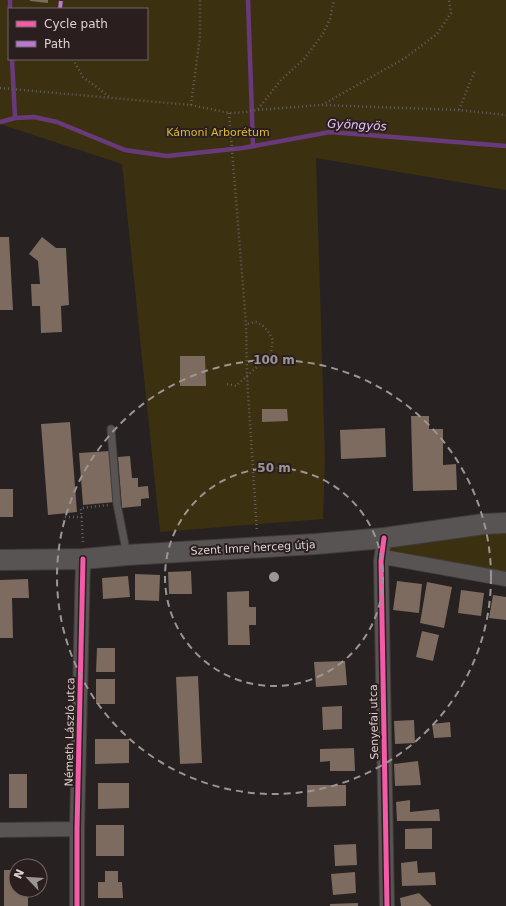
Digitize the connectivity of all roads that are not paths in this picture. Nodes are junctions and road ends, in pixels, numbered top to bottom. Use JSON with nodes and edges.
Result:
{"nodes":[{"id":1,"x":110,"y":429,"type":"dead end"},
{"id":2,"x":506,"y":523,"type":"edge"},
{"id":3,"x":384,"y":538,"type":"junction"},
{"id":4,"x":127,"y":555,"type":"junction"},
{"id":5,"x":83,"y":559,"type":"junction"},
{"id":6,"x":0,"y":560,"type":"edge"},
{"id":7,"x":381,"y":561,"type":"junction"},
{"id":8,"x":506,"y":579,"type":"edge"},
{"id":9,"x":77,"y":829,"type":"junction"},
{"id":10,"x":0,"y":830,"type":"edge"},
{"id":11,"x":77,"y":906,"type":"edge"},
{"id":12,"x":387,"y":906,"type":"edge"}],
"edges":[{"from":1,"to":4,"type":"lane"},
{"from":2,"to":3,"type":"main road","name":"Szent Imre herceg útja"},
{"from":3,"to":4,"type":"main road","name":"Szent Imre herceg útja"},
{"from":3,"to":7,"type":"street","name":"Senyefai utca"},
{"from":4,"to":5,"type":"main road","name":"Szent Imre herceg útja"},
{"from":5,"to":6,"type":"main road","name":"Szent Imre herceg útja"},
{"from":5,"to":9,"type":"street","name":"Németh László utca"},
{"from":7,"to":8,"type":"street"},
{"from":7,"to":12,"type":"street","name":"Senyefai utca"},
{"from":9,"to":10,"type":"street"},
{"from":9,"to":11,"type":"street","name":"Németh László utca"}]}
